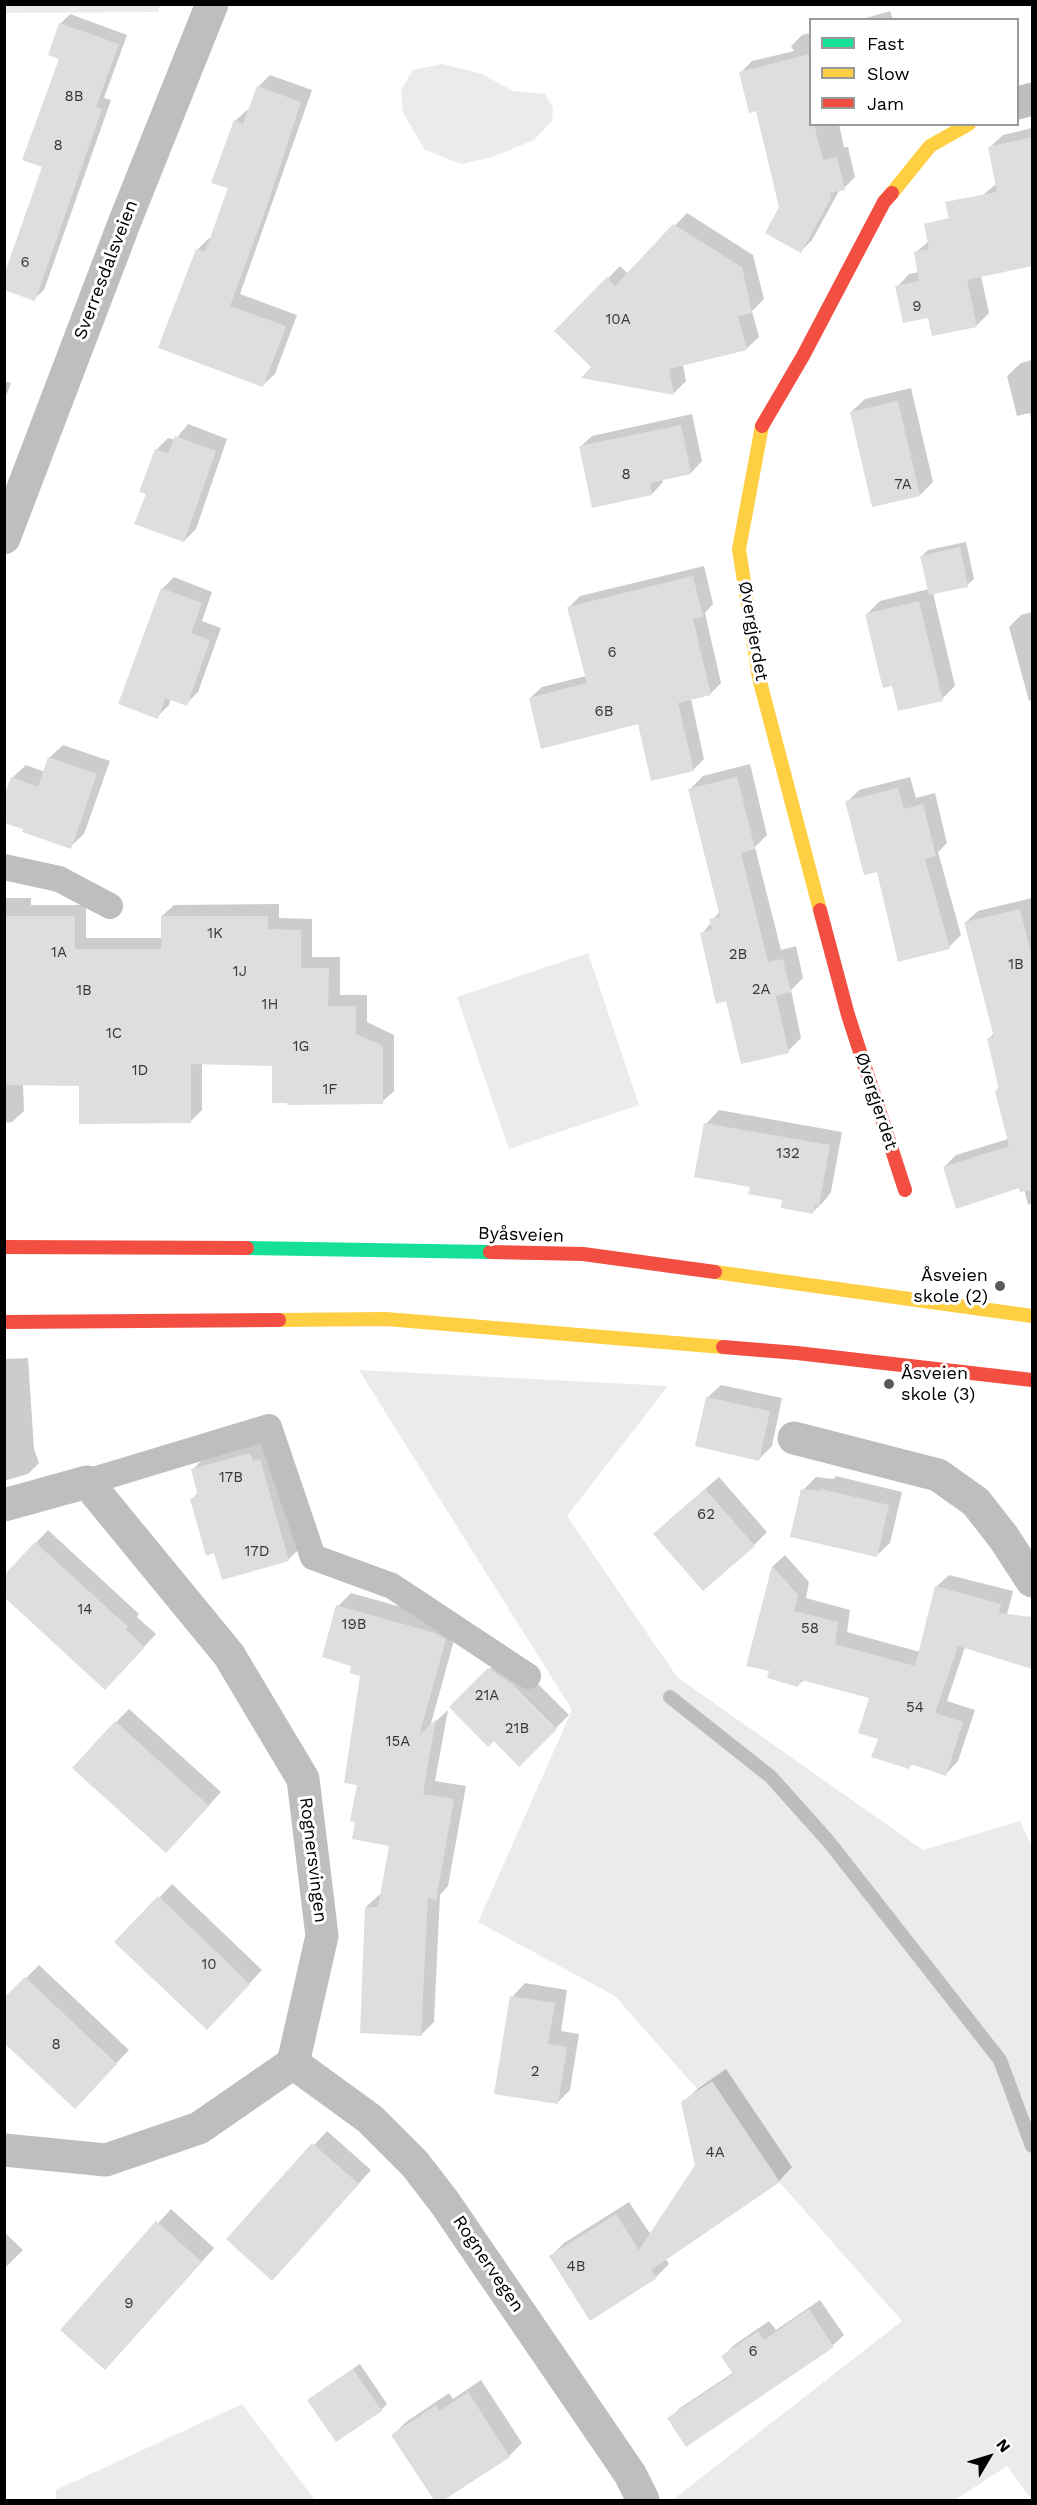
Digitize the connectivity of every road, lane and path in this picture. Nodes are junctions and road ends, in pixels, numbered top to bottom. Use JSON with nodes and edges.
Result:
{"nodes":[{"id":1,"x":212,"y":4,"type":"edge"},
{"id":2,"x":965,"y":126,"type":"edge"},
{"id":3,"x":7,"y":519,"type":"edge"},
{"id":4,"x":4,"y":867,"type":"edge"},
{"id":5,"x":110,"y":906,"type":"dead end"},
{"id":6,"x":905,"y":1190,"type":"dead end"},
{"id":7,"x":4,"y":1247,"type":"edge"},
{"id":8,"x":1032,"y":1316,"type":"edge"},
{"id":9,"x":4,"y":1322,"type":"edge"},
{"id":10,"x":1032,"y":1380,"type":"edge"},
{"id":11,"x":794,"y":1438,"type":"dead end"},
{"id":12,"x":87,"y":1482,"type":"junction"},
{"id":13,"x":4,"y":1505,"type":"edge"},
{"id":14,"x":1032,"y":1581,"type":"edge"},
{"id":15,"x":528,"y":1676,"type":"dead end"},
{"id":16,"x":293,"y":2063,"type":"junction"},
{"id":17,"x":4,"y":2150,"type":"edge"},
{"id":18,"x":643,"y":2500,"type":"edge"}],
"edges":[{"from":1,"to":3,"type":"street","name":"Sverresdalsveien"},
{"from":2,"to":6,"type":"main road","name":"Øvergjerdet"},
{"from":4,"to":5,"type":"lane"},
{"from":7,"to":8,"type":"main road","name":"Byåsveien"},
{"from":9,"to":10,"type":"main road"},
{"from":11,"to":14,"type":"street"},
{"from":12,"to":13,"type":"street"},
{"from":12,"to":15,"type":"lane"},
{"from":12,"to":16,"type":"street","name":"Rognersvingen"},
{"from":16,"to":17,"type":"street"},
{"from":16,"to":18,"type":"street","name":"Rognervegen"}]}
